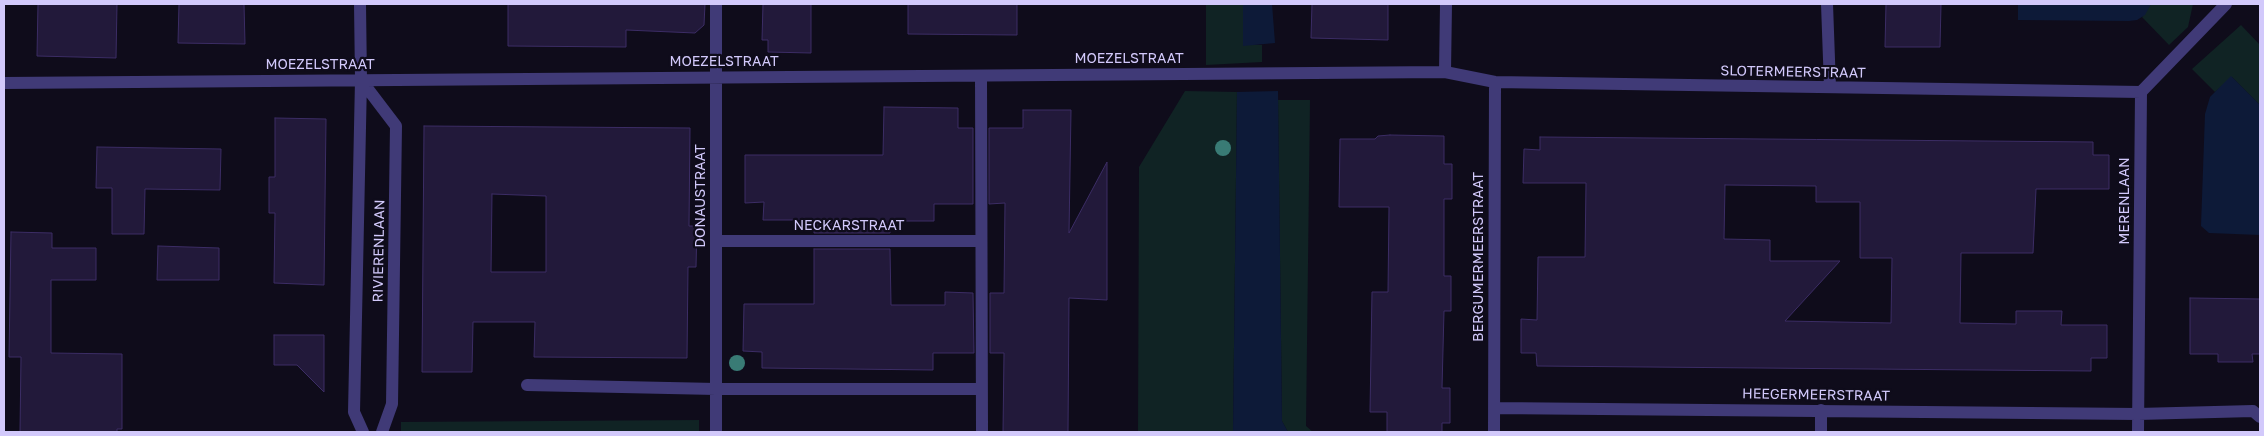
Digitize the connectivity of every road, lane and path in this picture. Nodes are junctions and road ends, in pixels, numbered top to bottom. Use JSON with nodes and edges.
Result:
{"nodes":[{"id":1,"x":360,"y":4,"type":"edge"},
{"id":2,"x":716,"y":4,"type":"edge"},
{"id":3,"x":1446,"y":4,"type":"edge"},
{"id":4,"x":1827,"y":4,"type":"edge"},
{"id":5,"x":2226,"y":4,"type":"edge"},
{"id":6,"x":1446,"y":72,"type":"junction"},
{"id":7,"x":981,"y":76,"type":"junction"},
{"id":8,"x":716,"y":77,"type":"junction"},
{"id":9,"x":361,"y":80,"type":"junction"},
{"id":10,"x":4,"y":82,"type":"edge"},
{"id":11,"x":1495,"y":82,"type":"junction"},
{"id":12,"x":1830,"y":88,"type":"junction"},
{"id":13,"x":2141,"y":92,"type":"junction"},
{"id":14,"x":716,"y":241,"type":"junction"},
{"id":15,"x":981,"y":241,"type":"junction"},
{"id":16,"x":527,"y":385,"type":"dead end"},
{"id":17,"x":982,"y":388,"type":"junction"},
{"id":18,"x":716,"y":389,"type":"junction"},
{"id":19,"x":1494,"y":408,"type":"junction"},
{"id":20,"x":1821,"y":410,"type":"junction"},
{"id":21,"x":2138,"y":414,"type":"junction"},
{"id":22,"x":2260,"y":417,"type":"edge"},
{"id":23,"x":362,"y":432,"type":"edge"},
{"id":24,"x":382,"y":432,"type":"edge"},
{"id":25,"x":716,"y":432,"type":"edge"},
{"id":26,"x":982,"y":432,"type":"edge"},
{"id":27,"x":1494,"y":432,"type":"edge"},
{"id":28,"x":1821,"y":432,"type":"edge"},
{"id":29,"x":2138,"y":432,"type":"edge"}],
"edges":[{"from":1,"to":9,"type":"street","name":"RIVIERENLAAN"},
{"from":2,"to":8,"type":"street","name":"DONAUSTRAAT"},
{"from":3,"to":6,"type":"street"},
{"from":4,"to":12,"type":"street"},
{"from":5,"to":13,"type":"street"},
{"from":6,"to":7,"type":"street","name":"MOEZELSTRAAT"},
{"from":6,"to":11,"type":"street","name":"SLOTERMEERSTRAAT"},
{"from":7,"to":8,"type":"street","name":"MOEZELSTRAAT"},
{"from":7,"to":15,"type":"street"},
{"from":8,"to":9,"type":"street","name":"MOEZELSTRAAT"},
{"from":8,"to":14,"type":"street","name":"DONAUSTRAAT"},
{"from":9,"to":10,"type":"street","name":"MOEZELSTRAAT"},
{"from":9,"to":23,"type":"street","name":"RIVIERENLAAN"},
{"from":9,"to":24,"type":"street","name":"RIVIERENLAAN"},
{"from":11,"to":12,"type":"street","name":"SLOTERMEERSTRAAT"},
{"from":11,"to":19,"type":"street","name":"BERGUMERMEERSTRAAT"},
{"from":12,"to":13,"type":"street","name":"SLOTERMEERSTRAAT"},
{"from":13,"to":21,"type":"street","name":"MERENLAAN"},
{"from":14,"to":15,"type":"street","name":"NECKARSTRAAT"},
{"from":14,"to":18,"type":"street","name":"DONAUSTRAAT"},
{"from":15,"to":17,"type":"street"},
{"from":16,"to":18,"type":"street"},
{"from":17,"to":18,"type":"street"},
{"from":17,"to":26,"type":"street"},
{"from":18,"to":25,"type":"street","name":"DONAUSTRAAT"},
{"from":19,"to":20,"type":"street","name":"HEEGERMEERSTRAAT"},
{"from":19,"to":27,"type":"street","name":"BERGUMERMEERSTRAAT"},
{"from":20,"to":21,"type":"street","name":"HEEGERMEERSTRAAT"},
{"from":20,"to":28,"type":"street"},
{"from":21,"to":22,"type":"street","name":"HEEGERMEERSTRAAT"},
{"from":21,"to":29,"type":"street","name":"MERENLAAN"}]}
